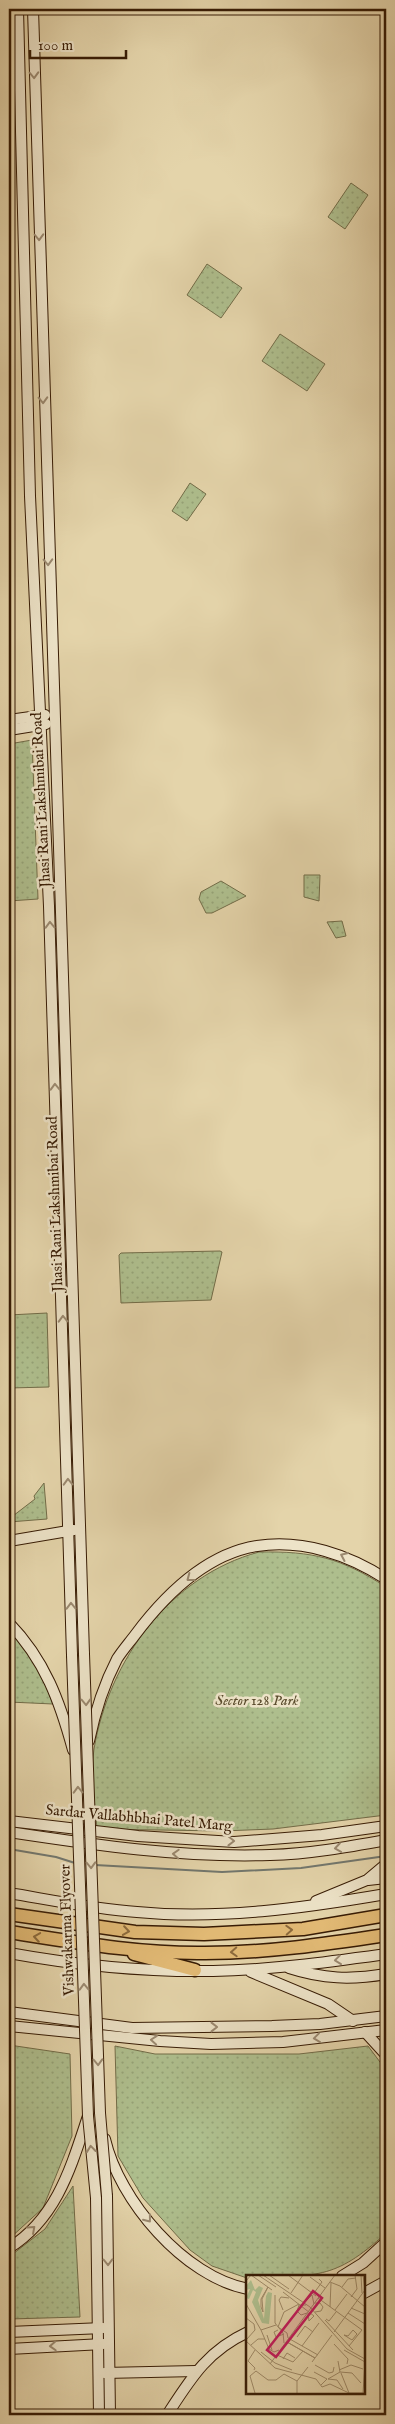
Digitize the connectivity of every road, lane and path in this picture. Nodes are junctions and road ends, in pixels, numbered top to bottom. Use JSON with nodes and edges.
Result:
{"nodes":[{"id":1,"x":18,"y":9,"type":"edge"},
{"id":2,"x":33,"y":9,"type":"edge"},
{"id":3,"x":52,"y":719,"type":"junction"},
{"id":4,"x":9,"y":720,"type":"edge"},
{"id":5,"x":40,"y":721,"type":"junction"},
{"id":6,"x":9,"y":730,"type":"edge"},
{"id":7,"x":80,"y":1529,"type":"junction"},
{"id":8,"x":69,"y":1530,"type":"junction"},
{"id":9,"x":9,"y":1541,"type":"edge"},
{"id":10,"x":386,"y":1579,"type":"edge"},
{"id":11,"x":82,"y":1589,"type":"joint"},
{"id":12,"x":9,"y":1623,"type":"edge"},
{"id":13,"x":88,"y":1750,"type":"junction"},
{"id":14,"x":77,"y":1763,"type":"junction"},
{"id":15,"x":9,"y":1821,"type":"edge"},
{"id":16,"x":386,"y":1826,"type":"edge"},
{"id":17,"x":9,"y":1832,"type":"edge"},
{"id":18,"x":386,"y":1840,"type":"edge"},
{"id":19,"x":386,"y":1864,"type":"edge"},
{"id":20,"x":386,"y":1878,"type":"edge"},
{"id":21,"x":367,"y":1880,"type":"junction"},
{"id":22,"x":9,"y":1893,"type":"edge"},
{"id":23,"x":386,"y":1894,"type":"edge"},
{"id":24,"x":279,"y":1910,"type":"junction"},
{"id":25,"x":9,"y":1914,"type":"edge"},
{"id":26,"x":386,"y":1915,"type":"edge"},
{"id":27,"x":9,"y":1932,"type":"edge"},
{"id":28,"x":386,"y":1935,"type":"edge"},
{"id":29,"x":113,"y":1946,"type":"junction"},
{"id":30,"x":9,"y":1954,"type":"edge"},
{"id":31,"x":386,"y":1954,"type":"edge"},
{"id":32,"x":286,"y":1967,"type":"junction"},
{"id":33,"x":195,"y":1970,"type":"junction"},
{"id":34,"x":244,"y":1970,"type":"junction"},
{"id":35,"x":386,"y":1974,"type":"edge"},
{"id":36,"x":9,"y":2012,"type":"edge"},
{"id":37,"x":386,"y":2016,"type":"edge"},
{"id":38,"x":353,"y":2021,"type":"junction"},
{"id":39,"x":9,"y":2026,"type":"edge"},
{"id":40,"x":132,"y":2028,"type":"junction"},
{"id":41,"x":386,"y":2030,"type":"edge"},
{"id":42,"x":365,"y":2032,"type":"junction"},
{"id":43,"x":132,"y":2038,"type":"junction"},
{"id":44,"x":386,"y":2054,"type":"edge"},
{"id":45,"x":100,"y":2113,"type":"junction"},
{"id":46,"x":88,"y":2116,"type":"junction"},
{"id":47,"x":386,"y":2242,"type":"edge"},
{"id":48,"x":9,"y":2248,"type":"edge"},
{"id":49,"x":344,"y":2275,"type":"edge"},
{"id":50,"x":386,"y":2281,"type":"edge"},
{"id":51,"x":246,"y":2289,"type":"edge"},
{"id":52,"x":365,"y":2292,"type":"edge"},
{"id":53,"x":97,"y":2328,"type":"junction"},
{"id":54,"x":109,"y":2328,"type":"junction"},
{"id":55,"x":9,"y":2332,"type":"edge"},
{"id":56,"x":246,"y":2333,"type":"edge"},
{"id":57,"x":97,"y":2344,"type":"junction"},
{"id":58,"x":109,"y":2344,"type":"junction"},
{"id":59,"x":9,"y":2348,"type":"edge"},
{"id":60,"x":196,"y":2371,"type":"junction"},
{"id":61,"x":98,"y":2373,"type":"junction"},
{"id":62,"x":109,"y":2373,"type":"junction"},
{"id":63,"x":99,"y":2415,"type":"edge"},
{"id":64,"x":110,"y":2415,"type":"edge"},
{"id":65,"x":167,"y":2415,"type":"edge"}],
"edges":[{"from":1,"to":5,"type":"main road","name":"Jhasi Rani Lakshmibai Road"},
{"from":2,"to":3,"type":"main road","name":"Jhasi Rani Lakshmibai Road","one_way":true},
{"from":3,"to":5,"type":"main road"},
{"from":3,"to":7,"type":"main road","name":"Jhasi Rani Lakshmibai Road"},
{"from":4,"to":5,"type":"main road"},
{"from":5,"to":6,"type":"main road"},
{"from":8,"to":5,"type":"main road","name":"Jhasi Rani Lakshmibai Road","one_way":true},
{"from":7,"to":8,"type":"main road"},
{"from":7,"to":11,"type":"main road","name":"Jhasi Rani Lakshmibai Road"},
{"from":8,"to":9,"type":"main road"},
{"from":14,"to":8,"type":"main road","name":"Vishwakarma Flyover","one_way":true,"bridge":true},
{"from":10,"to":13,"type":"main road","one_way":true,"bridge":true},
{"from":11,"to":13,"type":"main road","name":"Vishwakarma Flyover","one_way":true,"bridge":true},
{"from":12,"to":14,"type":"main road","bridge":true},
{"from":13,"to":45,"type":"main road","name":"Vishwakarma Flyover","one_way":true,"bridge":true},
{"from":46,"to":14,"type":"main road","name":"Vishwakarma Flyover","one_way":true,"bridge":true},
{"from":15,"to":16,"type":"main road","name":"Sardar Vallabhbhai Patel Marg","one_way":true},
{"from":18,"to":17,"type":"main road","name":"Sardar Vallabhbhai Patel Marg","one_way":true},
{"from":19,"to":21,"type":"main road"},
{"from":20,"to":21,"type":"main road"},
{"from":21,"to":24,"type":"main road"},
{"from":22,"to":24,"type":"main road"},
{"from":23,"to":24,"type":"main road"},
{"from":25,"to":26,"type":"highway","one_way":true},
{"from":29,"to":27,"type":"highway","one_way":true},
{"from":28,"to":29,"type":"highway","one_way":true},
{"from":29,"to":33,"type":"highway"},
{"from":30,"to":33,"type":"main road"},
{"from":31,"to":32,"type":"main road","one_way":true},
{"from":32,"to":34,"type":"main road"},
{"from":32,"to":35,"type":"main road"},
{"from":33,"to":34,"type":"main road"},
{"from":34,"to":38,"type":"main road"},
{"from":36,"to":40,"type":"main road"},
{"from":37,"to":38,"type":"main road"},
{"from":40,"to":38,"type":"main road","one_way":true},
{"from":39,"to":43,"type":"main road"},
{"from":40,"to":43,"type":"main road"},
{"from":41,"to":42,"type":"main road"},
{"from":42,"to":43,"type":"main road","one_way":true},
{"from":42,"to":44,"type":"main road"},
{"from":45,"to":51,"type":"main road","one_way":true,"bridge":true},
{"from":45,"to":54,"type":"main road","name":"Vishwakarma Flyover","one_way":true,"bridge":true},
{"from":48,"to":46,"type":"main road","one_way":true},
{"from":53,"to":46,"type":"main road","name":"Vishwakarma Flyover","one_way":true,"bridge":true},
{"from":47,"to":49,"type":"main road"},
{"from":50,"to":52,"type":"main road"},
{"from":53,"to":54,"type":"main road"},
{"from":53,"to":55,"type":"main road"},
{"from":53,"to":57,"type":"main road","name":"Vishwakarma Flyover"},
{"from":54,"to":58,"type":"main road","name":"Vishwakarma Flyover"},
{"from":56,"to":60,"type":"main road"},
{"from":57,"to":58,"type":"main road"},
{"from":57,"to":59,"type":"main road","one_way":true},
{"from":57,"to":61,"type":"main road","name":"Vishwakarma Flyover"},
{"from":58,"to":62,"type":"main road","name":"Vishwakarma Flyover"},
{"from":60,"to":62,"type":"main road"},
{"from":60,"to":65,"type":"main road"},
{"from":61,"to":62,"type":"main road"},
{"from":61,"to":63,"type":"main road","name":"Vishwakarma Flyover"},
{"from":62,"to":64,"type":"main road","name":"Vishwakarma Flyover"}]}
